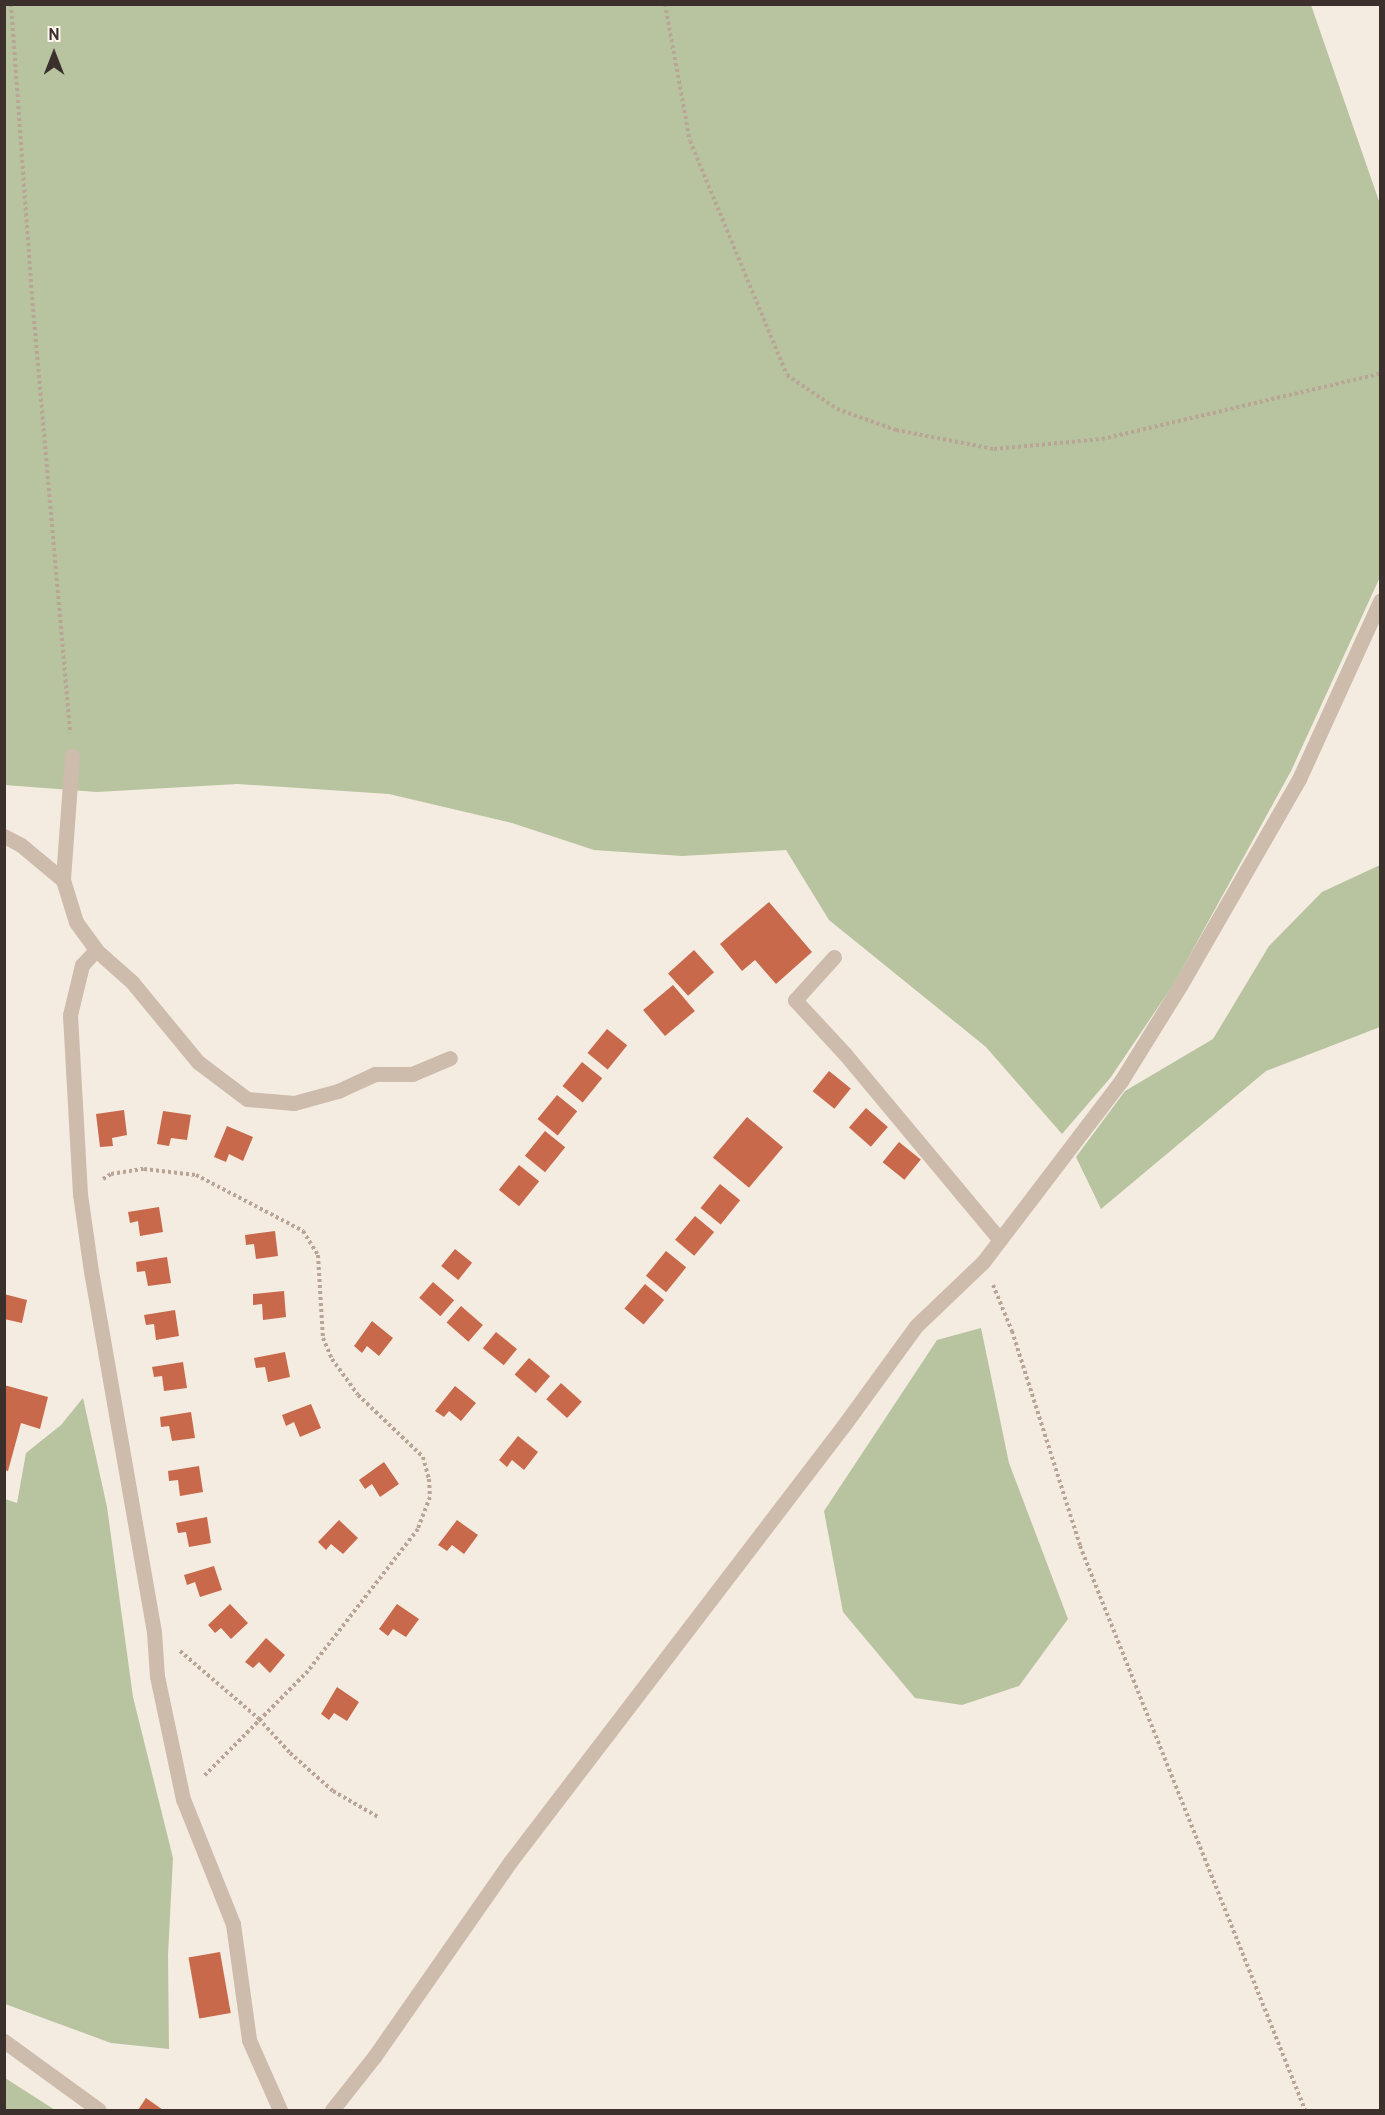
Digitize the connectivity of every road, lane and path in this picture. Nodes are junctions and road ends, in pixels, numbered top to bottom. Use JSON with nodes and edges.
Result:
{"nodes":[{"id":1,"x":11,"y":4,"type":"edge"},
{"id":2,"x":665,"y":4,"type":"edge"},
{"id":3,"x":1380,"y":374,"type":"edge"},
{"id":4,"x":1380,"y":601,"type":"edge"},
{"id":5,"x":72,"y":756,"type":"joint"},
{"id":6,"x":4,"y":837,"type":"edge"},
{"id":7,"x":63,"y":880,"type":"junction"},
{"id":8,"x":96,"y":950,"type":"junction"},
{"id":9,"x":834,"y":957,"type":"dead end"},
{"id":10,"x":450,"y":1058,"type":"dead end"},
{"id":11,"x":80,"y":1194,"type":"junction"},
{"id":12,"x":1000,"y":1240,"type":"junction"},
{"id":13,"x":983,"y":1262,"type":"junction"},
{"id":14,"x":154,"y":1632,"type":"junction"},
{"id":15,"x":259,"y":1719,"type":"junction"},
{"id":16,"x":183,"y":1799,"type":"junction"},
{"id":17,"x":378,"y":1817,"type":"dead end"},
{"id":18,"x":4,"y":2041,"type":"edge"},
{"id":19,"x":99,"y":2110,"type":"edge"},
{"id":20,"x":280,"y":2110,"type":"edge"},
{"id":21,"x":332,"y":2110,"type":"edge"},
{"id":22,"x":1305,"y":2110,"type":"edge"}],
"edges":[{"from":1,"to":5,"type":"path"},
{"from":2,"to":3,"type":"path"},
{"from":4,"to":12,"type":"street"},
{"from":5,"to":7,"type":"street"},
{"from":6,"to":7,"type":"street"},
{"from":7,"to":8,"type":"street"},
{"from":8,"to":10,"type":"street"},
{"from":8,"to":11,"type":"street"},
{"from":9,"to":12,"type":"street"},
{"from":11,"to":14,"type":"street"},
{"from":11,"to":15,"type":"path"},
{"from":12,"to":13,"type":"street"},
{"from":13,"to":21,"type":"street"},
{"from":13,"to":22,"type":"path"},
{"from":14,"to":15,"type":"path"},
{"from":14,"to":16,"type":"street"},
{"from":15,"to":16,"type":"path"},
{"from":15,"to":17,"type":"path"},
{"from":16,"to":20,"type":"street"},
{"from":18,"to":19,"type":"street"}]}
